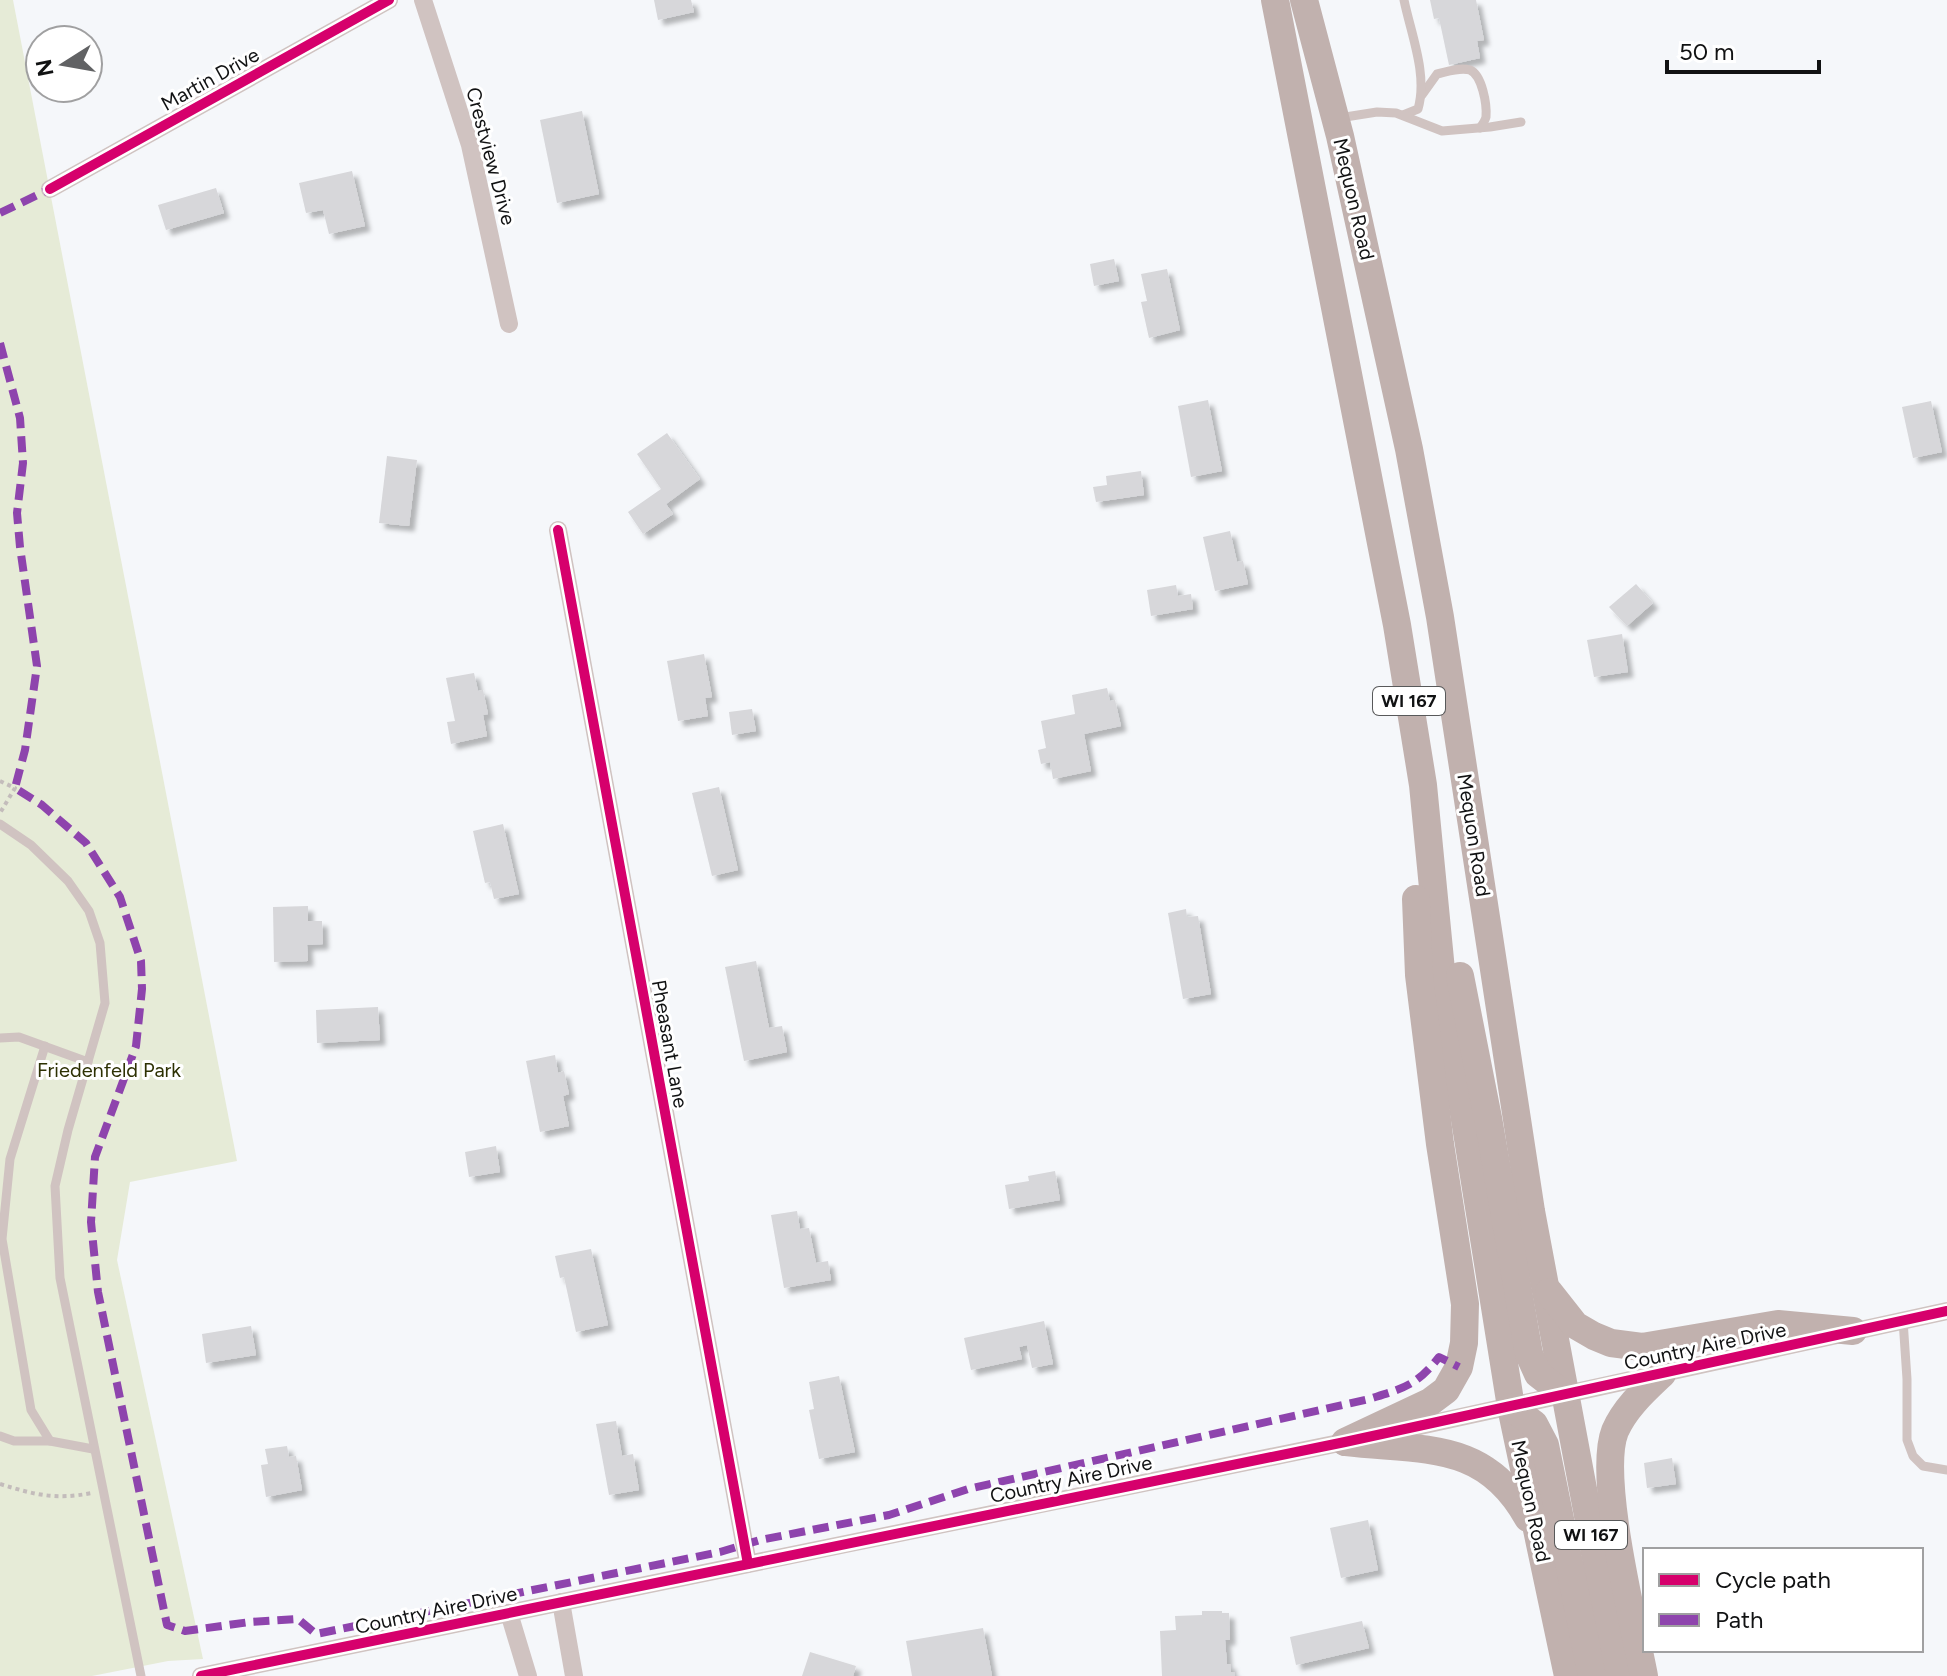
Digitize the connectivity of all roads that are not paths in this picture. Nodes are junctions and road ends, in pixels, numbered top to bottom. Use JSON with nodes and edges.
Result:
{"nodes":[{"id":1,"x":389,"y":0,"type":"edge"},
{"id":2,"x":423,"y":0,"type":"edge"},
{"id":3,"x":1275,"y":0,"type":"edge"},
{"id":4,"x":1304,"y":0,"type":"edge"},
{"id":5,"x":1404,"y":0,"type":"edge"},
{"id":6,"x":1421,"y":96,"type":"junction"},
{"id":7,"x":1403,"y":115,"type":"junction"},
{"id":8,"x":1336,"y":119,"type":"junction"},
{"id":9,"x":1521,"y":122,"type":"dead end"},
{"id":10,"x":1480,"y":128,"type":"junction"},
{"id":11,"x":50,"y":189,"type":"dead end"},
{"id":12,"x":509,"y":324,"type":"dead end"},
{"id":13,"x":558,"y":530,"type":"dead end"},
{"id":14,"x":1424,"y":803,"type":"junction"},
{"id":15,"x":0,"y":824,"type":"edge"},
{"id":16,"x":1432,"y":896,"type":"junction"},
{"id":17,"x":0,"y":1038,"type":"edge"},
{"id":18,"x":45,"y":1046,"type":"junction"},
{"id":19,"x":88,"y":1062,"type":"junction"},
{"id":20,"x":1545,"y":1286,"type":"junction"},
{"id":21,"x":1947,"y":1311,"type":"edge"},
{"id":22,"x":1903,"y":1320,"type":"junction"},
{"id":23,"x":1853,"y":1331,"type":"junction"},
{"id":24,"x":1662,"y":1374,"type":"junction"},
{"id":25,"x":1565,"y":1395,"type":"junction"},
{"id":26,"x":1511,"y":1407,"type":"junction"},
{"id":27,"x":0,"y":1436,"type":"edge"},
{"id":28,"x":50,"y":1441,"type":"junction"},
{"id":29,"x":1345,"y":1442,"type":"junction"},
{"id":30,"x":93,"y":1449,"type":"junction"},
{"id":31,"x":1947,"y":1470,"type":"edge"},
{"id":32,"x":1539,"y":1539,"type":"junction"},
{"id":33,"x":748,"y":1564,"type":"junction"},
{"id":34,"x":561,"y":1602,"type":"junction"},
{"id":35,"x":509,"y":1613,"type":"junction"},
{"id":36,"x":141,"y":1676,"type":"edge"},
{"id":37,"x":201,"y":1676,"type":"edge"},
{"id":38,"x":528,"y":1676,"type":"edge"},
{"id":39,"x":574,"y":1676,"type":"edge"},
{"id":40,"x":1568,"y":1676,"type":"edge"},
{"id":41,"x":1592,"y":1676,"type":"edge"},
{"id":42,"x":1618,"y":1676,"type":"edge"},
{"id":43,"x":1644,"y":1676,"type":"edge"}],
"edges":[{"from":1,"to":11,"type":"street","name":"Martin Drive"},
{"from":2,"to":12,"type":"street","name":"Crestview Drive"},
{"from":3,"to":14,"type":"main road","name":"Mequon Road","number":"WI 167"},
{"from":4,"to":8,"type":"main road","name":"Mequon Road","number":"WI 167"},
{"from":5,"to":6,"type":"lane"},
{"from":6,"to":7,"type":"lane"},
{"from":6,"to":10,"type":"lane"},
{"from":7,"to":8,"type":"lane"},
{"from":7,"to":10,"type":"lane"},
{"from":8,"to":20,"type":"main road","name":"Mequon Road","number":"WI 167"},
{"from":9,"to":10,"type":"lane"},
{"from":13,"to":33,"type":"street","name":"Pheasant Lane"},
{"from":14,"to":16,"type":"main road","name":"Mequon Road","number":"WI 167"},
{"from":14,"to":29,"type":"main road"},
{"from":15,"to":19,"type":"lane"},
{"from":16,"to":25,"type":"main road"},
{"from":16,"to":26,"type":"main road","name":"Mequon Road","number":"WI 167"},
{"from":17,"to":18,"type":"lane"},
{"from":18,"to":19,"type":"lane"},
{"from":18,"to":28,"type":"lane"},
{"from":19,"to":30,"type":"lane"},
{"from":20,"to":23,"type":"main road"},
{"from":20,"to":25,"type":"main road","name":"Mequon Road","number":"WI 167"},
{"from":21,"to":22,"type":"street","name":"Country Aire Drive"},
{"from":22,"to":23,"type":"street","name":"Country Aire Drive"},
{"from":22,"to":31,"type":"lane"},
{"from":23,"to":24,"type":"street","name":"Country Aire Drive"},
{"from":24,"to":25,"type":"street","name":"Country Aire Drive"},
{"from":24,"to":43,"type":"main road"},
{"from":25,"to":26,"type":"street","name":"Country Aire Drive"},
{"from":25,"to":42,"type":"main road","name":"Mequon Road","number":"WI 167"},
{"from":26,"to":29,"type":"street","name":"Country Aire Drive"},
{"from":26,"to":32,"type":"main road","name":"Mequon Road","number":"WI 167"},
{"from":26,"to":41,"type":"main road"},
{"from":27,"to":28,"type":"lane"},
{"from":28,"to":30,"type":"lane"},
{"from":29,"to":32,"type":"main road"},
{"from":29,"to":33,"type":"street","name":"Country Aire Drive"},
{"from":30,"to":36,"type":"lane"},
{"from":32,"to":40,"type":"main road","name":"Mequon Road","number":"WI 167"},
{"from":33,"to":34,"type":"street","name":"Country Aire Drive"},
{"from":34,"to":35,"type":"street","name":"Country Aire Drive"},
{"from":34,"to":39,"type":"street"},
{"from":35,"to":37,"type":"street","name":"Country Aire Drive"},
{"from":35,"to":38,"type":"street"}]}
